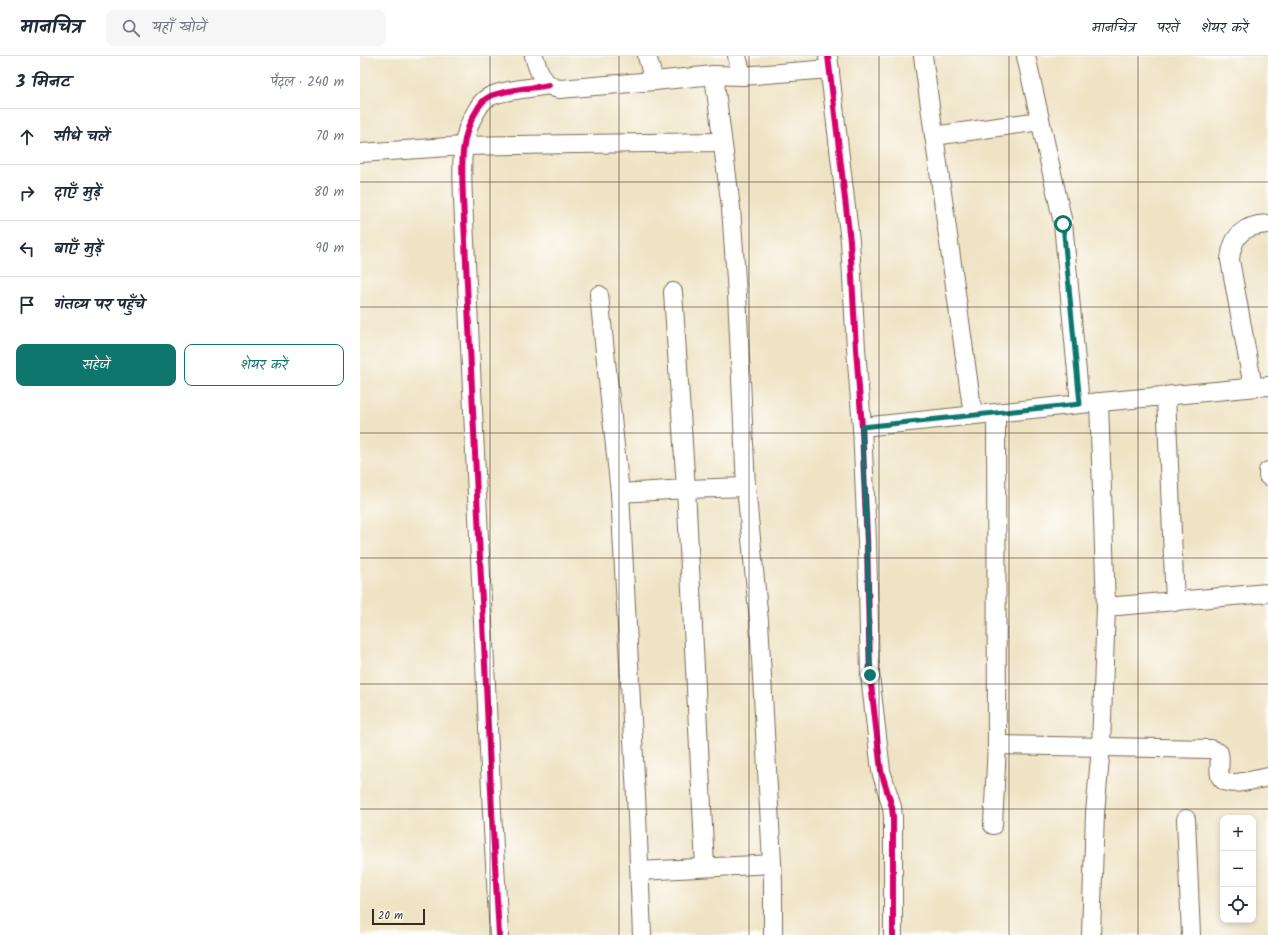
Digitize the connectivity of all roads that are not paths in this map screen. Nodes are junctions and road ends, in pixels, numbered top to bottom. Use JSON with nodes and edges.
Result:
{"nodes":[{"id":1,"x":534,"y":56,"type":"edge"},
{"id":2,"x":647,"y":56,"type":"edge"},
{"id":3,"x":737,"y":56,"type":"edge"},
{"id":4,"x":923,"y":56,"type":"edge"},
{"id":5,"x":1026,"y":56,"type":"edge"},
{"id":6,"x":829,"y":62,"type":"edge"},
{"id":7,"x":714,"y":75,"type":"junction"},
{"id":8,"x":742,"y":76,"type":"junction"},
{"id":9,"x":654,"y":82,"type":"junction"},
{"id":10,"x":549,"y":86,"type":"junction"},
{"id":11,"x":1040,"y":121,"type":"junction"},
{"id":12,"x":934,"y":136,"type":"junction"},
{"id":13,"x":722,"y":142,"type":"junction"},
{"id":14,"x":463,"y":146,"type":"junction"},
{"id":15,"x":360,"y":153,"type":"edge"},
{"id":16,"x":1268,"y":224,"type":"edge"},
{"id":17,"x":672,"y":292,"type":"dead end"},
{"id":18,"x":599,"y":295,"type":"dead end"},
{"id":19,"x":1260,"y":387,"type":"edge"},
{"id":20,"x":1166,"y":396,"type":"junction"},
{"id":21,"x":1099,"y":402,"type":"junction"},
{"id":22,"x":1080,"y":404,"type":"junction"},
{"id":23,"x":996,"y":413,"type":"junction"},
{"id":24,"x":973,"y":415,"type":"junction"},
{"id":25,"x":862,"y":427,"type":"junction"},
{"id":26,"x":1268,"y":471,"type":"edge"},
{"id":27,"x":1268,"y":476,"type":"edge"},
{"id":28,"x":746,"y":487,"type":"junction"},
{"id":29,"x":686,"y":489,"type":"junction"},
{"id":30,"x":620,"y":493,"type":"junction"},
{"id":31,"x":1268,"y":593,"type":"edge"},
{"id":32,"x":1175,"y":602,"type":"junction"},
{"id":33,"x":1106,"y":607,"type":"junction"},
{"id":34,"x":997,"y":745,"type":"junction"},
{"id":35,"x":1101,"y":747,"type":"junction"},
{"id":36,"x":1268,"y":777,"type":"edge"},
{"id":37,"x":1186,"y":819,"type":"dead end"},
{"id":38,"x":994,"y":825,"type":"dead end"},
{"id":39,"x":772,"y":864,"type":"junction"},
{"id":40,"x":705,"y":868,"type":"junction"},
{"id":41,"x":640,"y":871,"type":"junction"},
{"id":42,"x":499,"y":935,"type":"edge"},
{"id":43,"x":642,"y":935,"type":"edge"},
{"id":44,"x":773,"y":935,"type":"edge"},
{"id":45,"x":893,"y":935,"type":"edge"},
{"id":46,"x":1091,"y":935,"type":"edge"},
{"id":47,"x":1191,"y":935,"type":"edge"}],
"edges":[{"from":1,"to":10,"type":"street"},
{"from":2,"to":9,"type":"street"},
{"from":3,"to":8,"type":"street"},
{"from":4,"to":12,"type":"street"},
{"from":5,"to":11,"type":"street"},
{"from":6,"to":8,"type":"street"},
{"from":6,"to":25,"type":"street"},
{"from":7,"to":8,"type":"street"},
{"from":7,"to":9,"type":"street"},
{"from":7,"to":13,"type":"street"},
{"from":9,"to":10,"type":"street"},
{"from":10,"to":14,"type":"street"},
{"from":11,"to":12,"type":"street"},
{"from":11,"to":22,"type":"street"},
{"from":12,"to":24,"type":"street"},
{"from":13,"to":14,"type":"street"},
{"from":13,"to":28,"type":"street"},
{"from":14,"to":15,"type":"street"},
{"from":14,"to":42,"type":"street"},
{"from":16,"to":19,"type":"street"},
{"from":17,"to":29,"type":"street"},
{"from":18,"to":30,"type":"street"},
{"from":19,"to":20,"type":"street"},
{"from":20,"to":21,"type":"street"},
{"from":20,"to":32,"type":"street"},
{"from":21,"to":22,"type":"street"},
{"from":21,"to":33,"type":"street"},
{"from":22,"to":23,"type":"street"},
{"from":23,"to":24,"type":"street"},
{"from":23,"to":34,"type":"street"},
{"from":24,"to":25,"type":"street"},
{"from":25,"to":45,"type":"street"},
{"from":26,"to":27,"type":"street"},
{"from":28,"to":29,"type":"street"},
{"from":28,"to":39,"type":"street"},
{"from":29,"to":30,"type":"street"},
{"from":29,"to":40,"type":"street"},
{"from":30,"to":41,"type":"street"},
{"from":31,"to":32,"type":"street"},
{"from":32,"to":33,"type":"street"},
{"from":33,"to":35,"type":"street"},
{"from":34,"to":35,"type":"street"},
{"from":34,"to":38,"type":"street"},
{"from":35,"to":36,"type":"street"},
{"from":35,"to":46,"type":"street"},
{"from":37,"to":47,"type":"street"},
{"from":39,"to":40,"type":"street"},
{"from":39,"to":44,"type":"street"},
{"from":40,"to":41,"type":"street"},
{"from":41,"to":43,"type":"street"}]}
